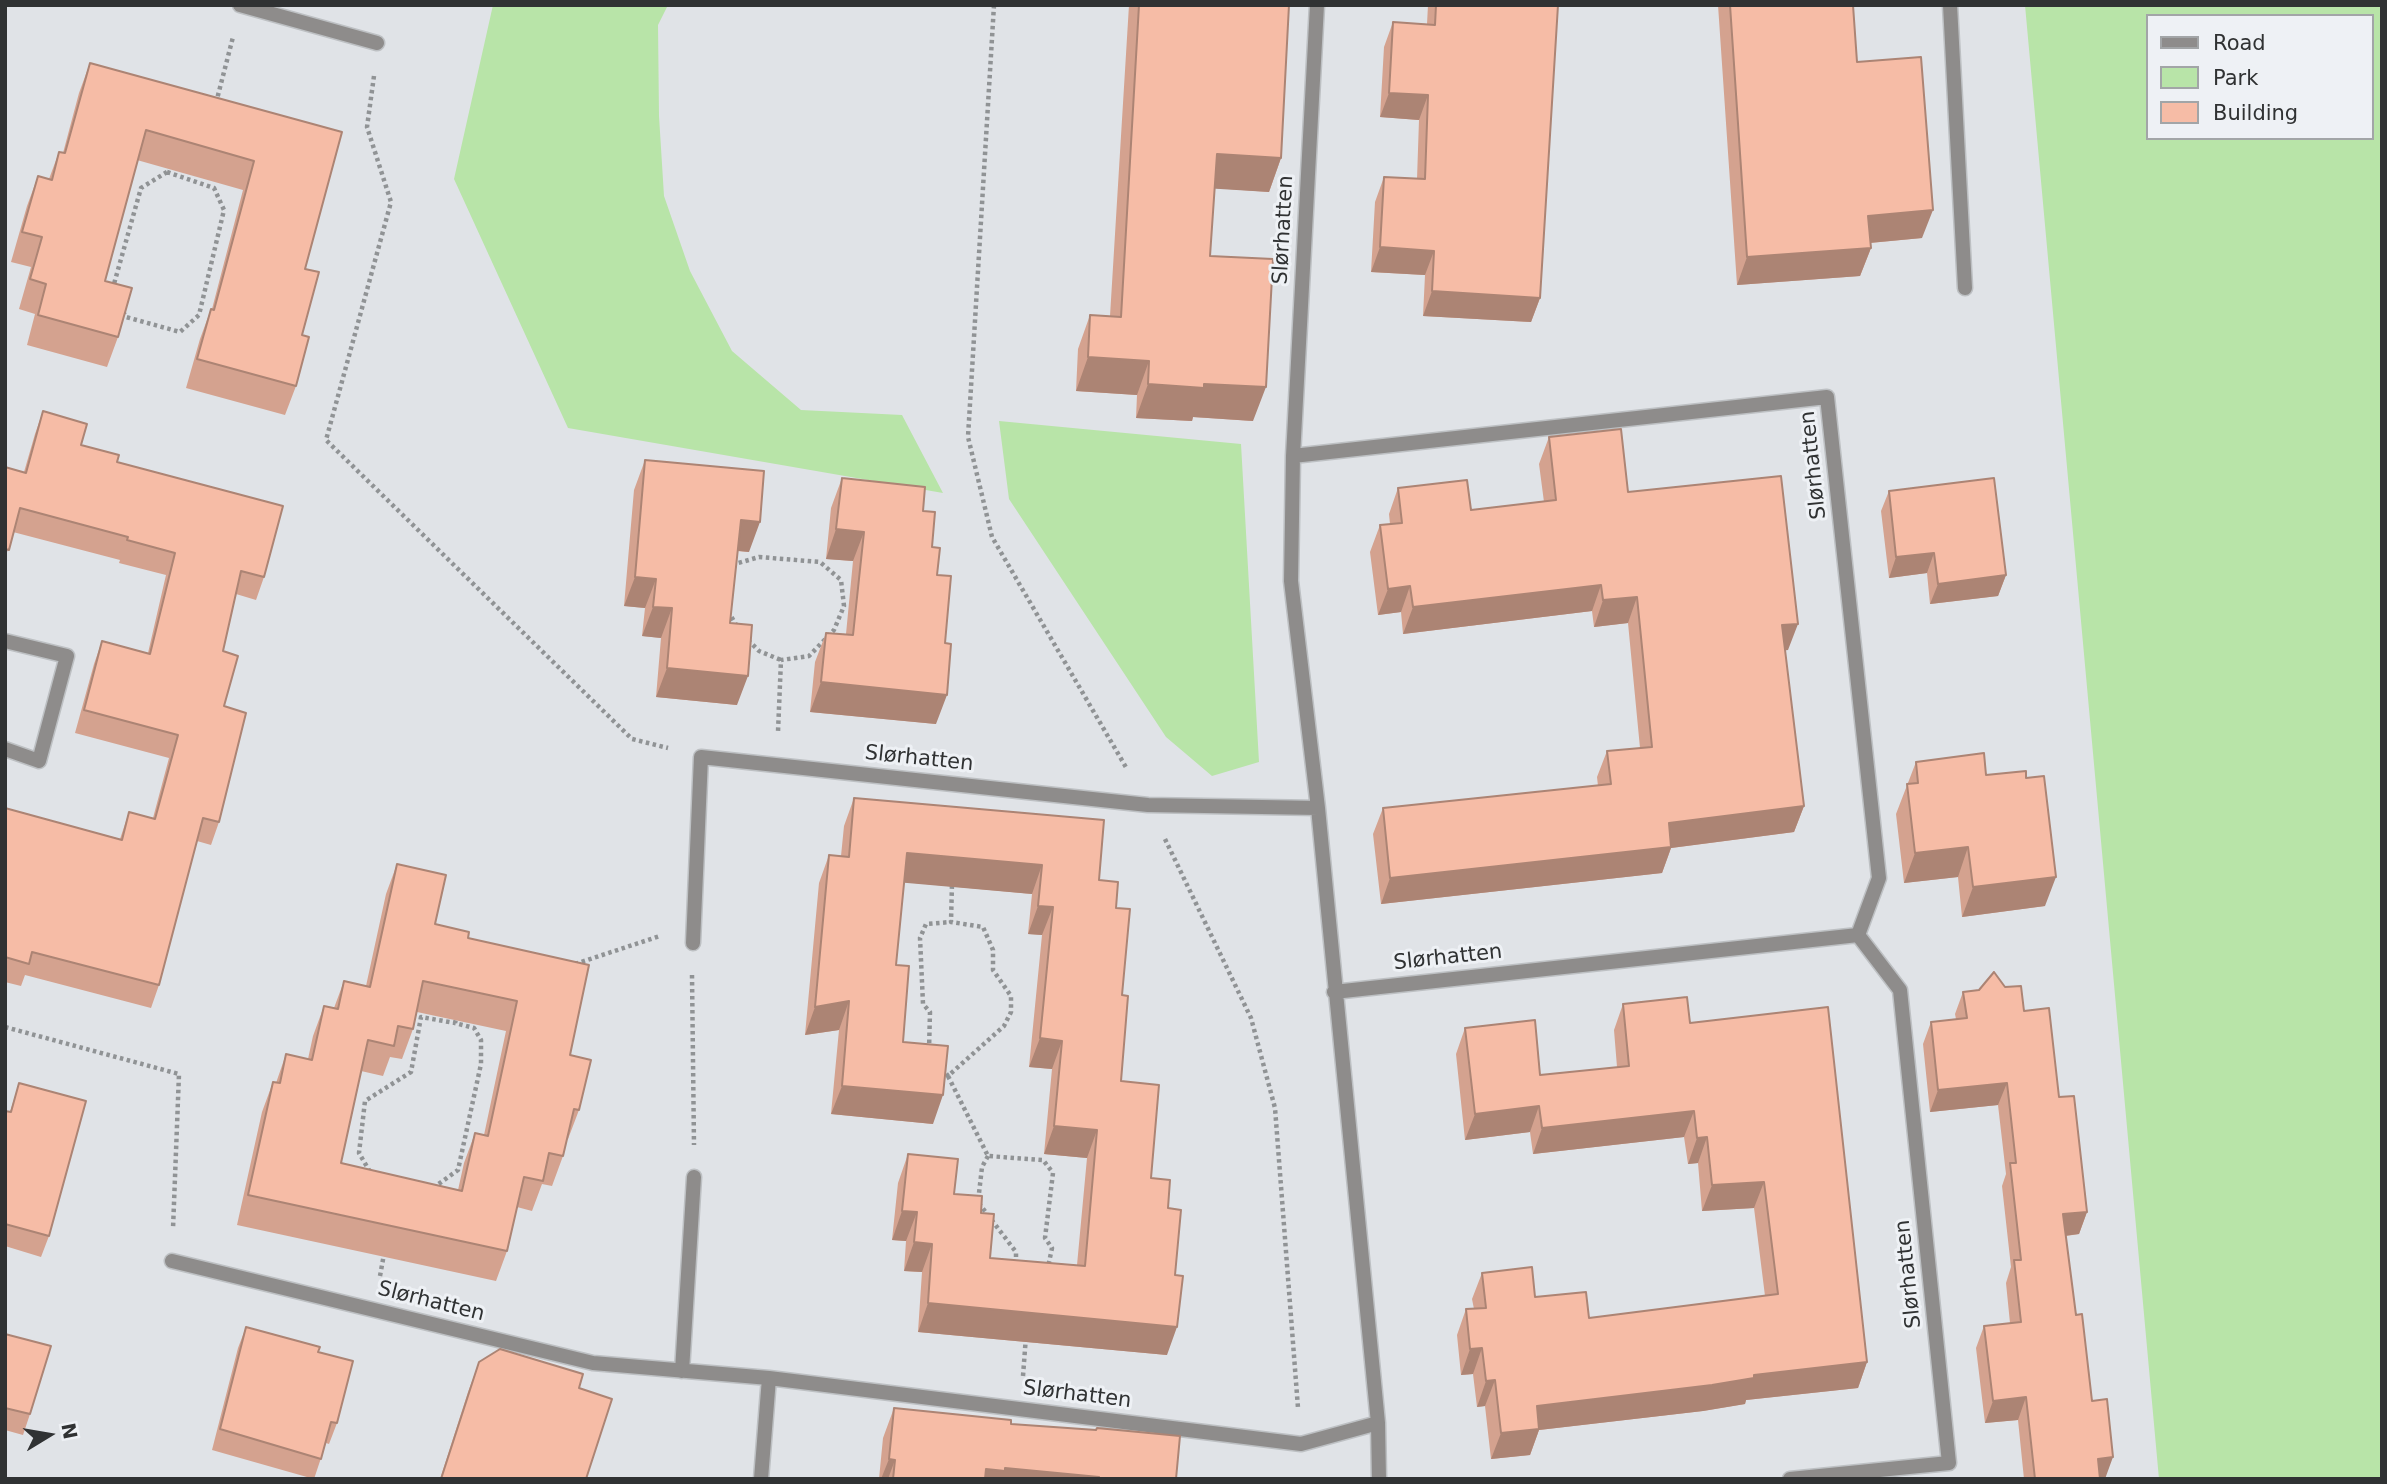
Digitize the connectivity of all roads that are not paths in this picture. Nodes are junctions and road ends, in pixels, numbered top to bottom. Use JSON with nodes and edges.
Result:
{"nodes":[{"id":1,"x":241,"y":5,"type":"edge"},
{"id":2,"x":1317,"y":5,"type":"edge"},
{"id":3,"x":1950,"y":5,"type":"edge"},
{"id":4,"x":377,"y":43,"type":"road end"},
{"id":5,"x":1965,"y":288,"type":"dead end"},
{"id":6,"x":1293,"y":456,"type":"junction"},
{"id":7,"x":5,"y":640,"type":"edge"},
{"id":8,"x":5,"y":750,"type":"edge"},
{"id":9,"x":1318,"y":808,"type":"junction"},
{"id":10,"x":1858,"y":935,"type":"junction"},
{"id":11,"x":693,"y":943,"type":"road end"},
{"id":12,"x":1334,"y":992,"type":"junction"},
{"id":13,"x":694,"y":1177,"type":"road end"},
{"id":14,"x":172,"y":1261,"type":"road end"},
{"id":15,"x":682,"y":1371,"type":"junction"},
{"id":16,"x":769,"y":1378,"type":"junction"},
{"id":17,"x":1378,"y":1423,"type":"junction"},
{"id":18,"x":761,"y":1479,"type":"edge"},
{"id":19,"x":1379,"y":1479,"type":"edge"},
{"id":20,"x":1790,"y":1479,"type":"edge"}],
"edges":[{"from":1,"to":4,"type":"street"},
{"from":2,"to":6,"type":"street","name":"Slørhatten"},
{"from":3,"to":5,"type":"street"},
{"from":6,"to":9,"type":"street","name":"Slørhatten"},
{"from":6,"to":10,"type":"street","name":"Slørhatten"},
{"from":7,"to":8,"type":"street"},
{"from":9,"to":11,"type":"street","name":"Slørhatten"},
{"from":9,"to":12,"type":"street","name":"Slørhatten"},
{"from":10,"to":12,"type":"street","name":"Slørhatten"},
{"from":10,"to":20,"type":"street","name":"Slørhatten"},
{"from":12,"to":17,"type":"street","name":"Slørhatten"},
{"from":13,"to":15,"type":"street"},
{"from":14,"to":15,"type":"street","name":"Slørhatten"},
{"from":15,"to":16,"type":"street","name":"Slørhatten"},
{"from":16,"to":17,"type":"street","name":"Slørhatten"},
{"from":16,"to":18,"type":"street"},
{"from":17,"to":19,"type":"street","name":"Slørhatten"}]}
